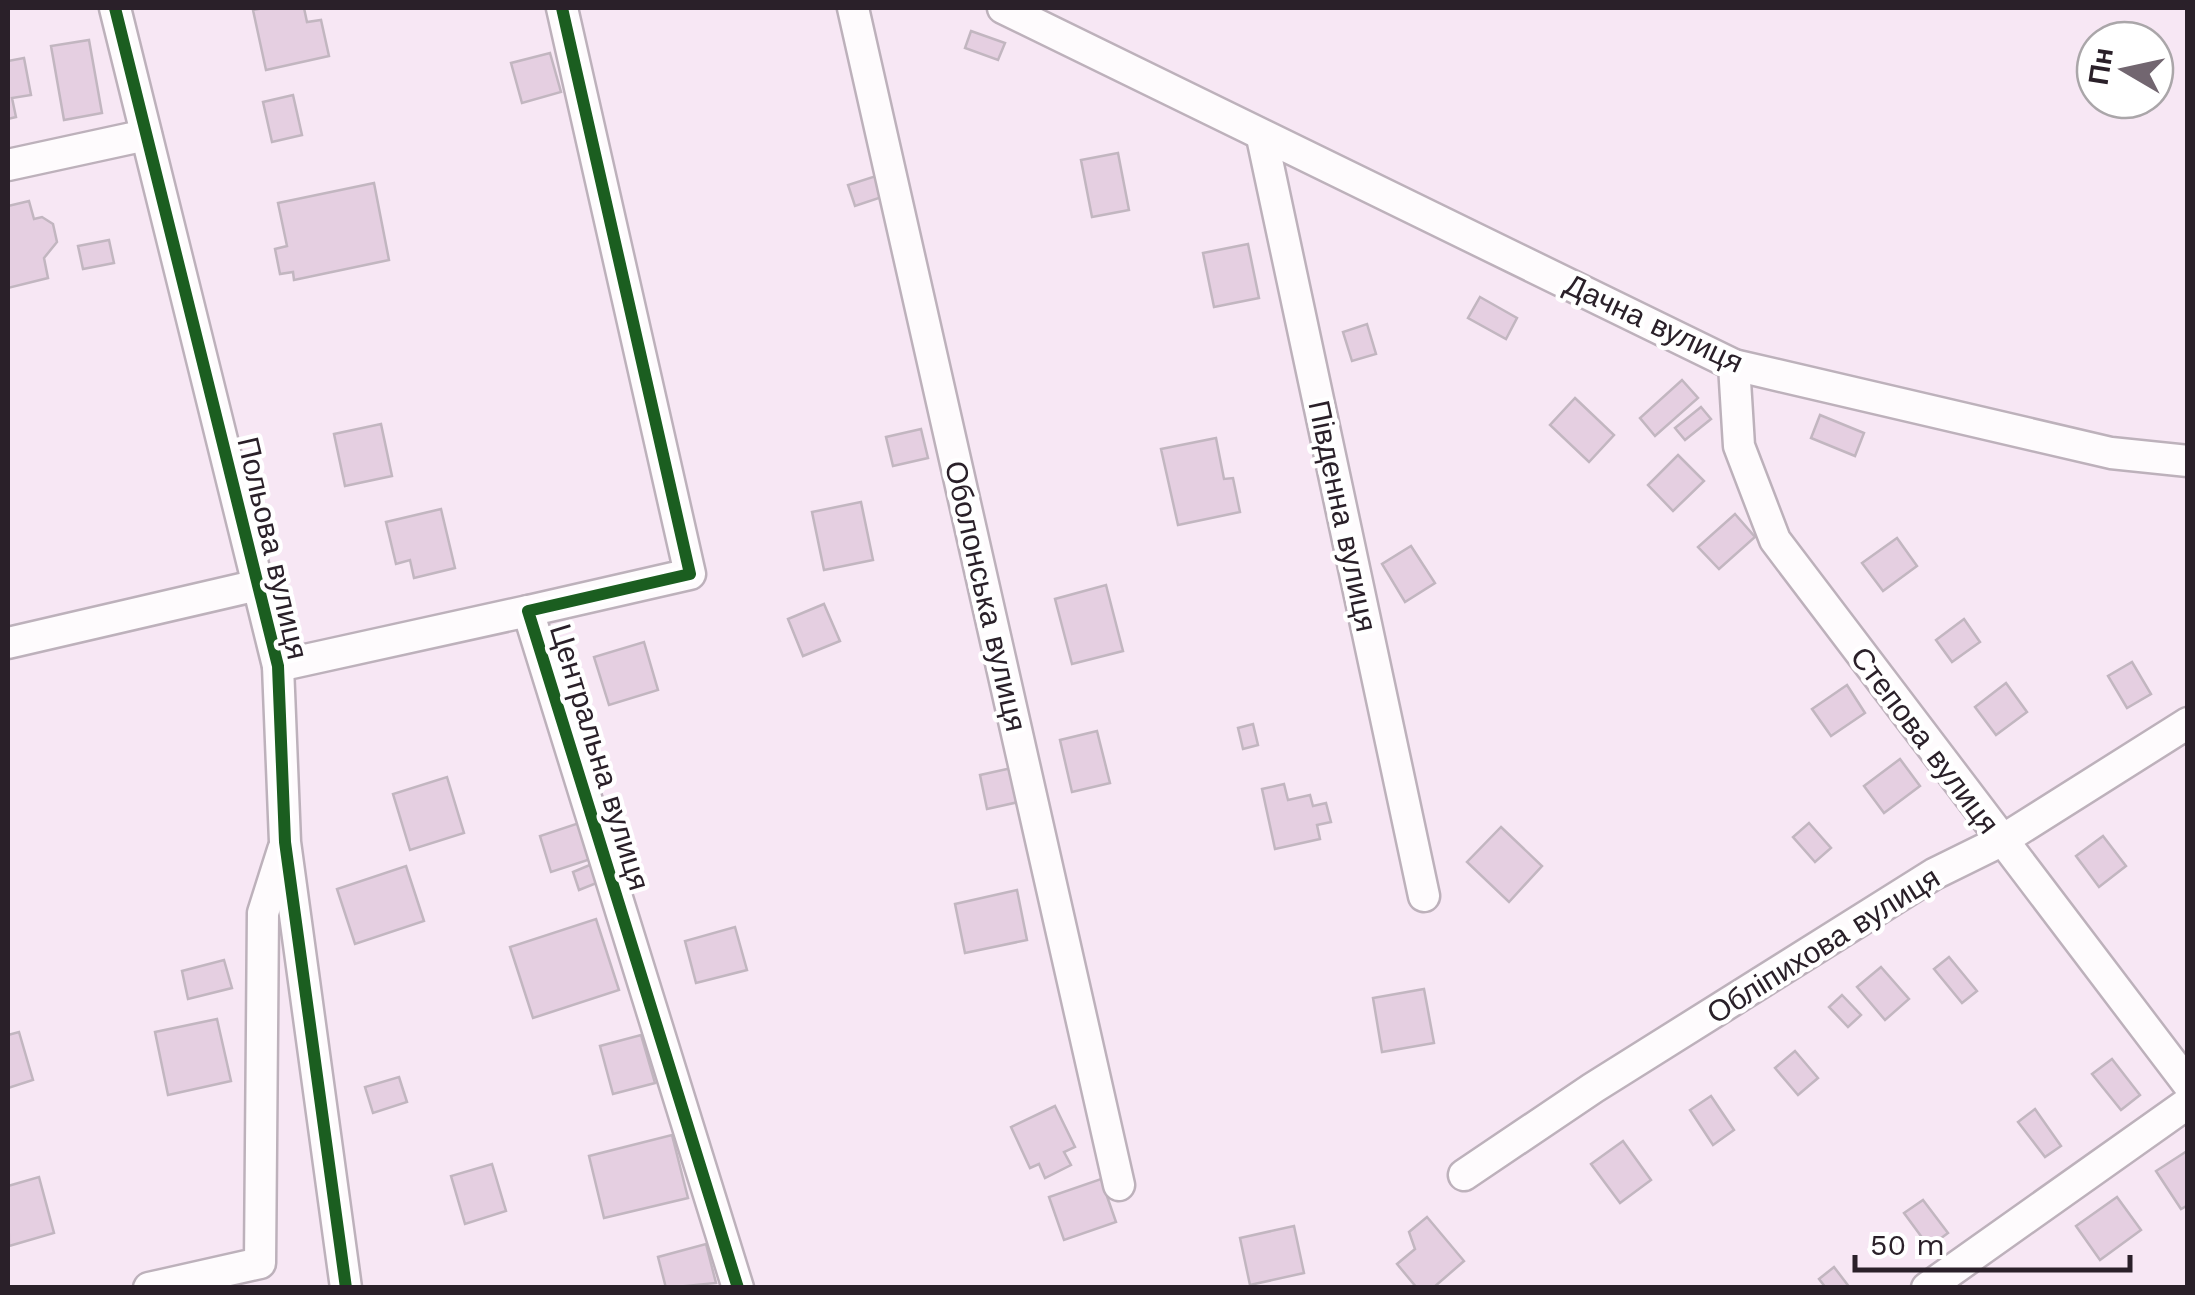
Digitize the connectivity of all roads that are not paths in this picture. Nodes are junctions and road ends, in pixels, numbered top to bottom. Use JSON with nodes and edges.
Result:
{"nodes":[{"id":1,"x":115,"y":8,"type":"edge"},
{"id":2,"x":562,"y":8,"type":"edge"},
{"id":3,"x":853,"y":8,"type":"edge"},
{"id":4,"x":1002,"y":8,"type":"edge"},
{"id":5,"x":146,"y":135,"type":"junction"},
{"id":6,"x":1262,"y":137,"type":"junction"},
{"id":7,"x":8,"y":165,"type":"edge"},
{"id":8,"x":1734,"y":364,"type":"junction"},
{"id":9,"x":2188,"y":461,"type":"edge"},
{"id":10,"x":258,"y":584,"type":"junction"},
{"id":11,"x":528,"y":611,"type":"junction"},
{"id":12,"x":8,"y":642,"type":"edge"},
{"id":13,"x":278,"y":666,"type":"junction"},
{"id":14,"x":2188,"y":723,"type":"edge"},
{"id":15,"x":2001,"y":841,"type":"junction"},
{"id":16,"x":285,"y":842,"type":"junction"},
{"id":17,"x":1424,"y":896,"type":"dead end"},
{"id":18,"x":2188,"y":1084,"type":"edge"},
{"id":19,"x":2188,"y":1103,"type":"edge"},
{"id":20,"x":1464,"y":1175,"type":"dead end"},
{"id":21,"x":1120,"y":1185,"type":"dead end"},
{"id":22,"x":149,"y":1288,"type":"edge"},
{"id":23,"x":346,"y":1288,"type":"edge"},
{"id":24,"x":738,"y":1288,"type":"edge"},
{"id":25,"x":1927,"y":1288,"type":"edge"}],
"edges":[{"from":1,"to":5,"type":"street","name":"Польова вулиця"},
{"from":2,"to":11,"type":"street","name":"Центральна вулиця"},
{"from":3,"to":21,"type":"street","name":"Оболонська вулиця"},
{"from":4,"to":6,"type":"street","name":"Дачна вулиця"},
{"from":5,"to":7,"type":"street"},
{"from":5,"to":10,"type":"street","name":"Польова вулиця"},
{"from":6,"to":8,"type":"street","name":"Дачна вулиця"},
{"from":6,"to":17,"type":"street","name":"Південна вулиця"},
{"from":8,"to":9,"type":"street","name":"Дачна вулиця"},
{"from":8,"to":15,"type":"street","name":"Степова вулиця"},
{"from":10,"to":12,"type":"street"},
{"from":10,"to":13,"type":"street","name":"Польова вулиця"},
{"from":11,"to":13,"type":"street"},
{"from":11,"to":24,"type":"street","name":"Центральна вулиця"},
{"from":13,"to":16,"type":"street","name":"Польова вулиця"},
{"from":14,"to":15,"type":"street","name":"Обліпихова вулиця"},
{"from":15,"to":18,"type":"street","name":"Степова вулиця"},
{"from":15,"to":20,"type":"street","name":"Обліпихова вулиця"},
{"from":16,"to":22,"type":"street","name":"Польова вулиця"},
{"from":16,"to":23,"type":"street","name":"Польова вулиця"},
{"from":19,"to":25,"type":"street"}]}
